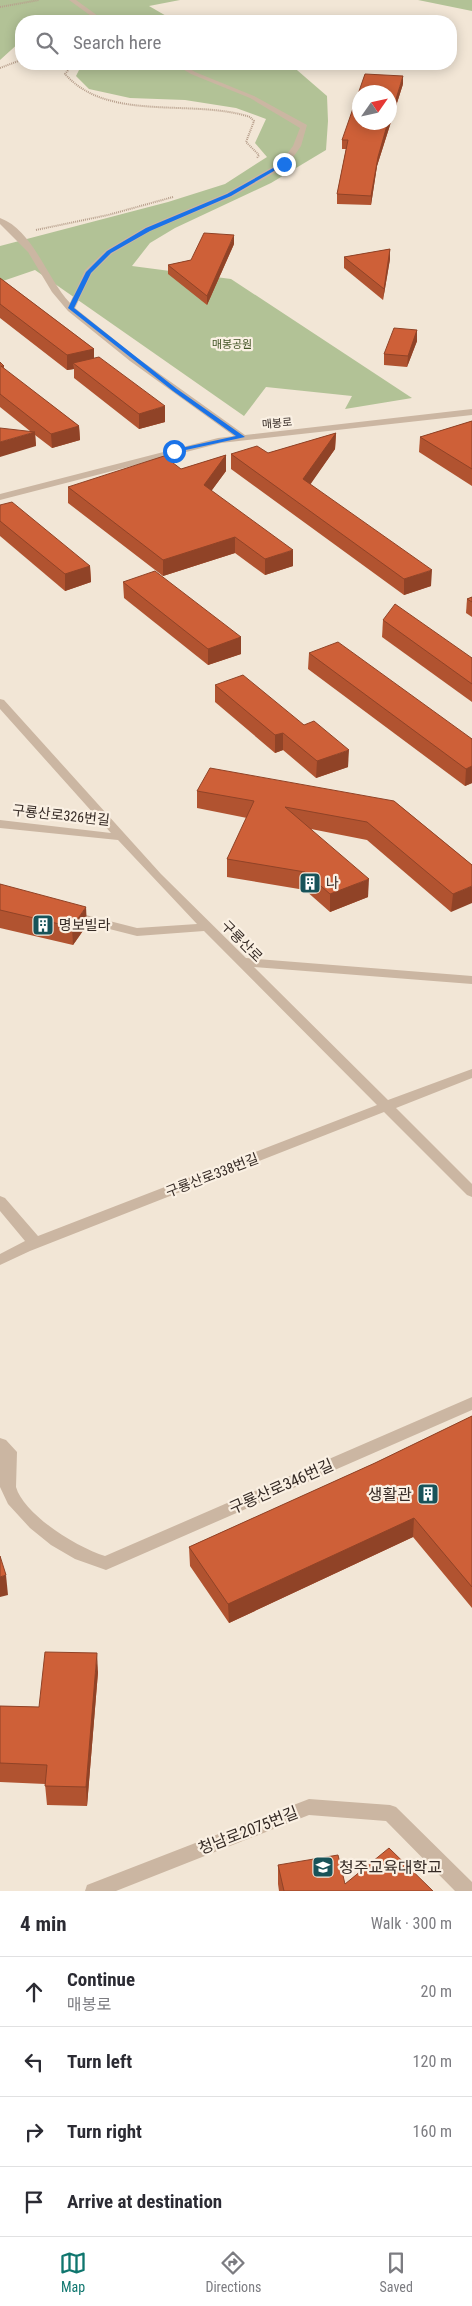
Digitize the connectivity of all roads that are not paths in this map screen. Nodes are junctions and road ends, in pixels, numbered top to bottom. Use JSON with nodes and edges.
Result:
{"nodes":[{"id":1,"x":72,"y":0,"type":"edge"},
{"id":2,"x":93,"y":15,"type":"edge"},
{"id":3,"x":188,"y":70,"type":"edge"},
{"id":4,"x":0,"y":220,"type":"edge"},
{"id":5,"x":71,"y":308,"type":"junction"},
{"id":6,"x":472,"y":412,"type":"edge"},
{"id":7,"x":242,"y":437,"type":"junction"},
{"id":8,"x":0,"y":497,"type":"edge"},
{"id":9,"x":0,"y":702,"type":"edge"},
{"id":10,"x":0,"y":824,"type":"edge"},
{"id":11,"x":120,"y":837,"type":"junction"},
{"id":12,"x":55,"y":911,"type":"edge"},
{"id":13,"x":207,"y":927,"type":"junction"},
{"id":14,"x":241,"y":962,"type":"junction"},
{"id":15,"x":472,"y":980,"type":"edge"},
{"id":16,"x":472,"y":1073,"type":"edge"},
{"id":17,"x":388,"y":1107,"type":"junction"},
{"id":18,"x":472,"y":1192,"type":"edge"},
{"id":19,"x":0,"y":1200,"type":"edge"},
{"id":20,"x":35,"y":1243,"type":"junction"},
{"id":21,"x":0,"y":1260,"type":"edge"},
{"id":22,"x":472,"y":1403,"type":"edge"},
{"id":23,"x":0,"y":1444,"type":"edge"},
{"id":24,"x":94,"y":1891,"type":"edge"},
{"id":25,"x":468,"y":1891,"type":"edge"}],
"edges":[{"from":1,"to":2,"type":"street"},
{"from":3,"to":5,"type":"street"},
{"from":4,"to":5,"type":"street"},
{"from":5,"to":7,"type":"street"},
{"from":6,"to":7,"type":"street","name":"매봉로"},
{"from":7,"to":8,"type":"street","name":"매봉로"},
{"from":9,"to":11,"type":"street","name":"구룡산로"},
{"from":10,"to":11,"type":"street","name":"구룡산로326번길"},
{"from":11,"to":13,"type":"street","name":"구룡산로"},
{"from":12,"to":13,"type":"street"},
{"from":13,"to":14,"type":"street","name":"구룡산로"},
{"from":14,"to":15,"type":"street"},
{"from":14,"to":17,"type":"street","name":"구룡산로"},
{"from":16,"to":17,"type":"street","name":"구룡산로338번길"},
{"from":17,"to":18,"type":"street","name":"구룡산로"},
{"from":17,"to":20,"type":"street","name":"구룡산로338번길"},
{"from":19,"to":20,"type":"street"},
{"from":20,"to":21,"type":"street","name":"구룡산로338번길"},
{"from":22,"to":23,"type":"street","name":"구룡산로346번길"},
{"from":24,"to":25,"type":"street","name":"청남로2075번길"}]}
